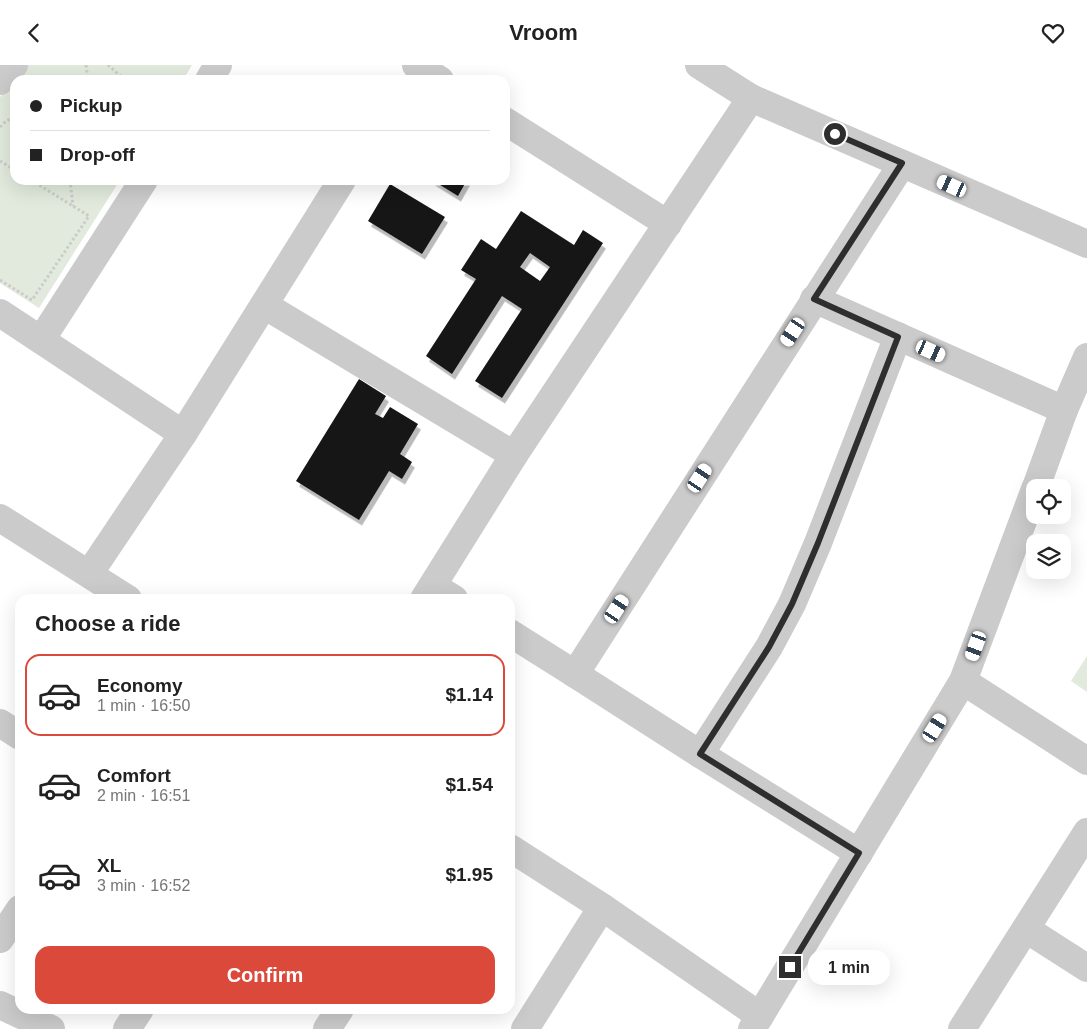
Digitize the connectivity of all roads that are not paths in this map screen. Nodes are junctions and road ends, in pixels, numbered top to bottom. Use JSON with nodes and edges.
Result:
{"nodes":[{"id":1,"x":14,"y":65,"type":"edge"},
{"id":2,"x":415,"y":65,"type":"edge"},
{"id":3,"x":699,"y":65,"type":"edge"},
{"id":4,"x":432,"y":75,"type":"edge"},
{"id":5,"x":0,"y":81,"type":"edge"},
{"id":6,"x":751,"y":98,"type":"junction"},
{"id":7,"x":510,"y":124,"type":"edge"},
{"id":8,"x":902,"y":163,"type":"junction"},
{"id":9,"x":141,"y":185,"type":"edge"},
{"id":10,"x":339,"y":185,"type":"edge"},
{"id":11,"x":668,"y":224,"type":"junction"},
{"id":12,"x":1087,"y":245,"type":"edge"},
{"id":13,"x":814,"y":299,"type":"junction"},
{"id":14,"x":264,"y":305,"type":"junction"},
{"id":15,"x":0,"y":313,"type":"edge"},
{"id":16,"x":898,"y":337,"type":"junction"},
{"id":17,"x":41,"y":340,"type":"junction"},
{"id":18,"x":1087,"y":357,"type":"edge"},
{"id":19,"x":1064,"y":410,"type":"junction"},
{"id":20,"x":183,"y":434,"type":"junction"},
{"id":21,"x":514,"y":455,"type":"junction"},
{"id":22,"x":1038,"y":479,"type":"edge"},
{"id":23,"x":1026,"y":512,"type":"edge"},
{"id":24,"x":0,"y":518,"type":"edge"},
{"id":25,"x":89,"y":574,"type":"junction"},
{"id":26,"x":120,"y":594,"type":"edge"},
{"id":27,"x":437,"y":594,"type":"edge"},
{"id":28,"x":515,"y":636,"type":"edge"},
{"id":29,"x":575,"y":674,"type":"junction"},
{"id":30,"x":963,"y":681,"type":"junction"},
{"id":31,"x":0,"y":723,"type":"edge"},
{"id":32,"x":15,"y":733,"type":"edge"},
{"id":33,"x":700,"y":754,"type":"junction"},
{"id":34,"x":1087,"y":761,"type":"edge"},
{"id":35,"x":1087,"y":833,"type":"edge"},
{"id":36,"x":515,"y":850,"type":"edge"},
{"id":37,"x":859,"y":853,"type":"junction"},
{"id":38,"x":602,"y":907,"type":"junction"},
{"id":39,"x":15,"y":916,"type":"edge"},
{"id":40,"x":1026,"y":929,"type":"junction"},
{"id":41,"x":0,"y":939,"type":"edge"},
{"id":42,"x":1087,"y":967,"type":"edge"},
{"id":43,"x":0,"y":1005,"type":"edge"},
{"id":44,"x":15,"y":1012,"type":"edge"},
{"id":45,"x":19,"y":1014,"type":"edge"},
{"id":46,"x":137,"y":1014,"type":"edge"},
{"id":47,"x":337,"y":1014,"type":"edge"},
{"id":48,"x":756,"y":1022,"type":"edge"},
{"id":49,"x":50,"y":1029,"type":"edge"},
{"id":50,"x":127,"y":1029,"type":"edge"},
{"id":51,"x":327,"y":1029,"type":"edge"},
{"id":52,"x":525,"y":1029,"type":"edge"},
{"id":53,"x":962,"y":1029,"type":"edge"}],
"edges":[{"from":1,"to":5,"type":"street"},
{"from":2,"to":4,"type":"street"},
{"from":3,"to":6,"type":"street"},
{"from":6,"to":8,"type":"street"},
{"from":6,"to":11,"type":"street"},
{"from":7,"to":11,"type":"street"},
{"from":8,"to":12,"type":"street"},
{"from":8,"to":13,"type":"street"},
{"from":9,"to":17,"type":"street"},
{"from":10,"to":14,"type":"street"},
{"from":11,"to":21,"type":"street"},
{"from":13,"to":16,"type":"street"},
{"from":13,"to":29,"type":"street"},
{"from":14,"to":20,"type":"street"},
{"from":14,"to":21,"type":"street"},
{"from":15,"to":17,"type":"street"},
{"from":16,"to":19,"type":"street"},
{"from":16,"to":33,"type":"street"},
{"from":17,"to":20,"type":"street"},
{"from":18,"to":19,"type":"street"},
{"from":19,"to":22,"type":"street"},
{"from":20,"to":25,"type":"street"},
{"from":21,"to":27,"type":"street"},
{"from":23,"to":30,"type":"street"},
{"from":24,"to":25,"type":"street"},
{"from":25,"to":26,"type":"street"},
{"from":28,"to":29,"type":"street"},
{"from":29,"to":33,"type":"street"},
{"from":30,"to":34,"type":"street"},
{"from":30,"to":37,"type":"street"},
{"from":31,"to":32,"type":"street"},
{"from":33,"to":37,"type":"street"},
{"from":35,"to":40,"type":"street"},
{"from":36,"to":38,"type":"street"},
{"from":37,"to":48,"type":"street"},
{"from":38,"to":48,"type":"street"},
{"from":38,"to":52,"type":"street"},
{"from":39,"to":41,"type":"street"},
{"from":40,"to":42,"type":"street"},
{"from":40,"to":53,"type":"street"},
{"from":43,"to":44,"type":"street"},
{"from":45,"to":49,"type":"street"},
{"from":46,"to":50,"type":"street"},
{"from":47,"to":51,"type":"street"}]}
